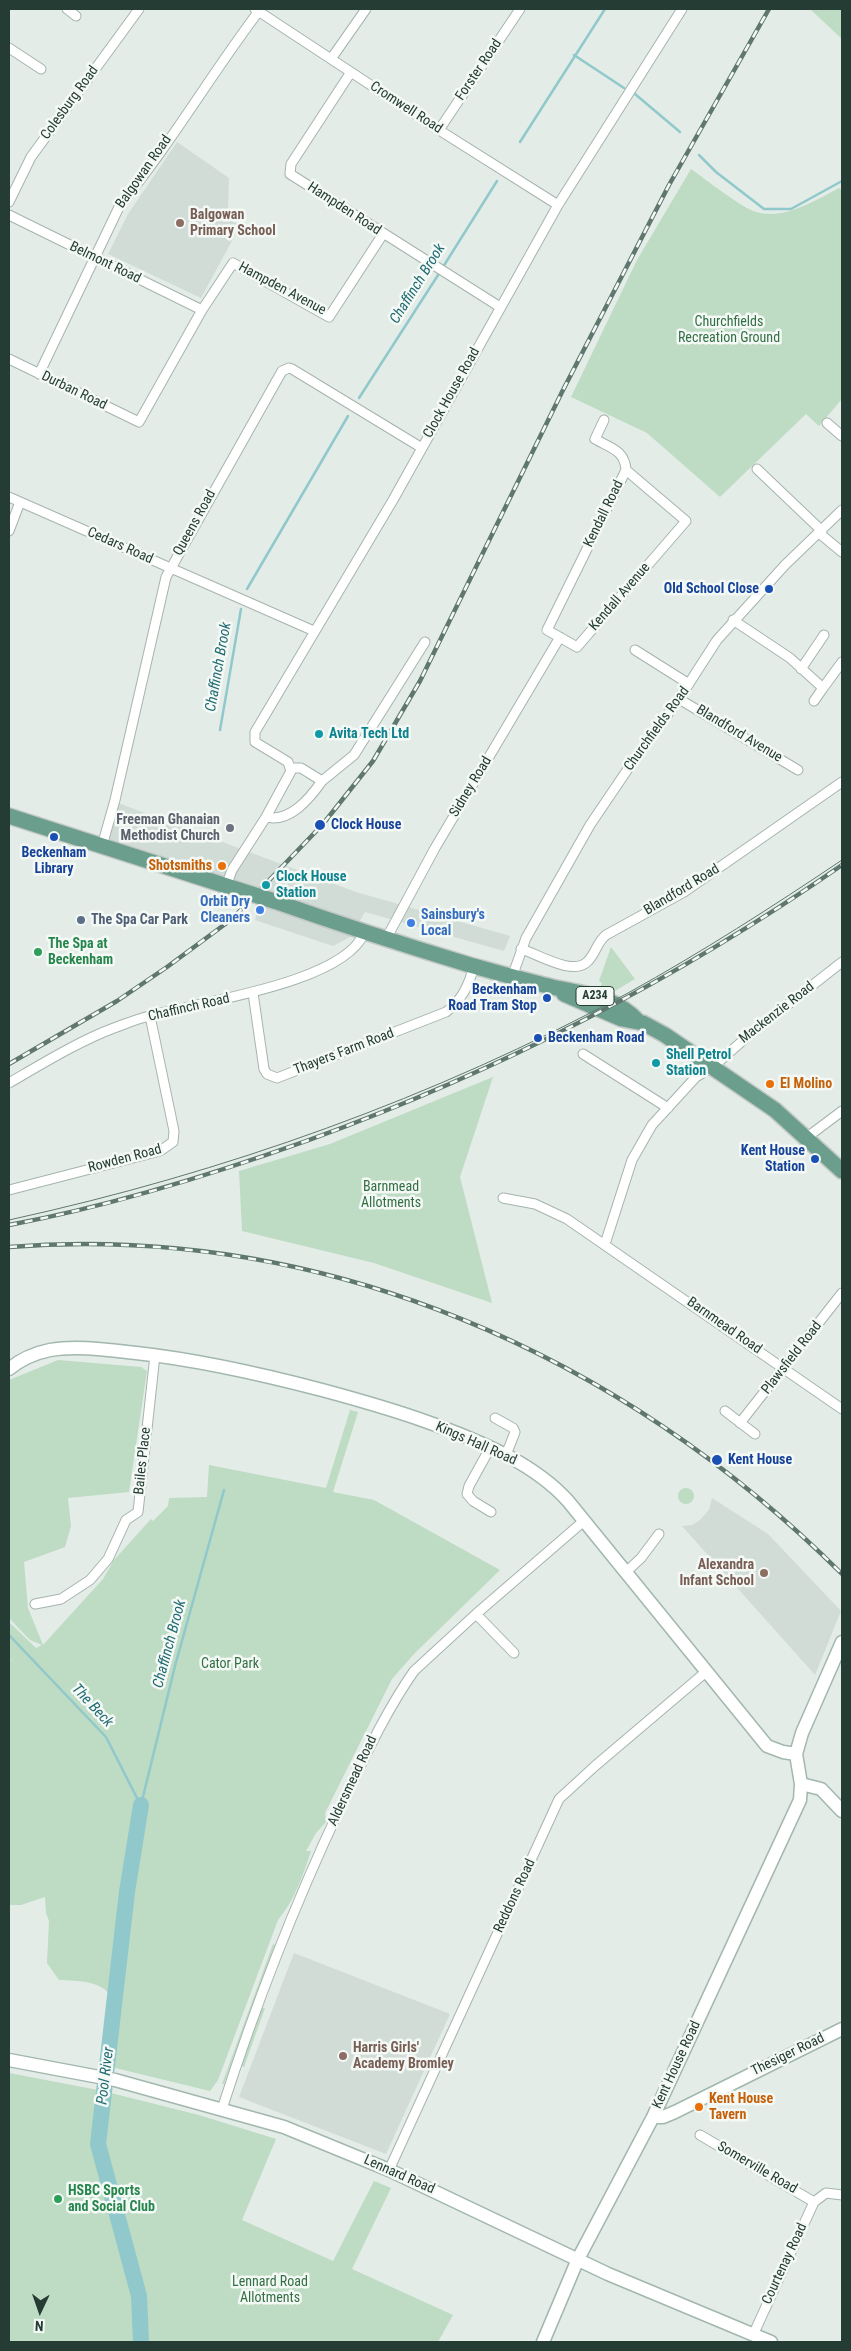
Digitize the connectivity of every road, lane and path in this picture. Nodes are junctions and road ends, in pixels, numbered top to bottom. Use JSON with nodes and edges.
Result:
{"nodes":[{"id":1,"x":67,"y":9,"type":"edge"},
{"id":2,"x":139,"y":9,"type":"edge"},
{"id":3,"x":366,"y":9,"type":"edge"},
{"id":4,"x":520,"y":9,"type":"edge"},
{"id":5,"x":682,"y":9,"type":"edge"},
{"id":6,"x":257,"y":10,"type":"edge"},
{"id":7,"x":76,"y":16,"type":"dead end"},
{"id":8,"x":9,"y":48,"type":"edge"},
{"id":9,"x":331,"y":59,"type":"junction"},
{"id":10,"x":41,"y":69,"type":"dead end"},
{"id":11,"x":351,"y":72,"type":"junction"},
{"id":12,"x":439,"y":130,"type":"junction"},
{"id":13,"x":9,"y":202,"type":"edge"},
{"id":14,"x":558,"y":205,"type":"junction"},
{"id":15,"x":9,"y":215,"type":"edge"},
{"id":16,"x":383,"y":234,"type":"junction"},
{"id":17,"x":95,"y":257,"type":"junction"},
{"id":18,"x":500,"y":306,"type":"junction"},
{"id":19,"x":202,"y":310,"type":"junction"},
{"id":20,"x":9,"y":359,"type":"edge"},
{"id":21,"x":39,"y":374,"type":"junction"},
{"id":22,"x":604,"y":420,"type":"dead end"},
{"id":23,"x":139,"y":422,"type":"joint"},
{"id":24,"x":827,"y":423,"type":"dead end"},
{"id":25,"x":842,"y":436,"type":"edge"},
{"id":26,"x":422,"y":448,"type":"junction"},
{"id":27,"x":757,"y":469,"type":"dead end"},
{"id":28,"x":626,"y":470,"type":"junction"},
{"id":29,"x":9,"y":497,"type":"edge"},
{"id":30,"x":20,"y":502,"type":"junction"},
{"id":31,"x":842,"y":510,"type":"edge"},
{"id":32,"x":686,"y":521,"type":"joint"},
{"id":33,"x":9,"y":531,"type":"edge"},
{"id":34,"x":821,"y":532,"type":"junction"},
{"id":35,"x":842,"y":552,"type":"edge"},
{"id":36,"x":170,"y":568,"type":"junction"},
{"id":37,"x":733,"y":620,"type":"junction"},
{"id":38,"x":547,"y":630,"type":"joint"},
{"id":39,"x":314,"y":631,"type":"junction"},
{"id":40,"x":824,"y":635,"type":"dead end"},
{"id":41,"x":560,"y":637,"type":"junction"},
{"id":42,"x":425,"y":642,"type":"dead end"},
{"id":43,"x":635,"y":650,"type":"dead end"},
{"id":44,"x":842,"y":662,"type":"edge"},
{"id":45,"x":801,"y":669,"type":"junction"},
{"id":46,"x":689,"y":684,"type":"junction"},
{"id":47,"x":823,"y":688,"type":"junction"},
{"id":48,"x":680,"y":699,"type":"junction"},
{"id":49,"x":814,"y":701,"type":"dead end"},
{"id":50,"x":291,"y":768,"type":"junction"},
{"id":51,"x":798,"y":770,"type":"dead end"},
{"id":52,"x":322,"y":781,"type":"junction"},
{"id":53,"x":842,"y":782,"type":"edge"},
{"id":54,"x":9,"y":816,"type":"edge"},
{"id":55,"x":266,"y":817,"type":"junction"},
{"id":56,"x":102,"y":846,"type":"junction"},
{"id":57,"x":232,"y":888,"type":"junction"},
{"id":58,"x":364,"y":933,"type":"junction"},
{"id":59,"x":386,"y":939,"type":"junction"},
{"id":60,"x":521,"y":949,"type":"junction"},
{"id":61,"x":842,"y":962,"type":"edge"},
{"id":62,"x":474,"y":966,"type":"junction"},
{"id":63,"x":512,"y":977,"type":"junction"},
{"id":64,"x":253,"y":993,"type":"junction"},
{"id":65,"x":150,"y":1016,"type":"junction"},
{"id":66,"x":582,"y":1054,"type":"dead end"},
{"id":67,"x":714,"y":1066,"type":"junction"},
{"id":68,"x":9,"y":1082,"type":"edge"},
{"id":69,"x":668,"y":1108,"type":"junction"},
{"id":70,"x":842,"y":1111,"type":"edge"},
{"id":71,"x":806,"y":1138,"type":"junction"},
{"id":72,"x":842,"y":1171,"type":"edge"},
{"id":73,"x":9,"y":1190,"type":"edge"},
{"id":74,"x":503,"y":1198,"type":"dead end"},
{"id":75,"x":605,"y":1244,"type":"junction"},
{"id":76,"x":842,"y":1293,"type":"edge"},
{"id":77,"x":155,"y":1355,"type":"junction"},
{"id":78,"x":784,"y":1368,"type":"junction"},
{"id":79,"x":9,"y":1370,"type":"edge"},
{"id":80,"x":842,"y":1408,"type":"edge"},
{"id":81,"x":725,"y":1411,"type":"dead end"},
{"id":82,"x":495,"y":1418,"type":"dead end"},
{"id":83,"x":740,"y":1423,"type":"junction"},
{"id":84,"x":755,"y":1434,"type":"dead end"},
{"id":85,"x":490,"y":1448,"type":"junction"},
{"id":86,"x":506,"y":1455,"type":"junction"},
{"id":87,"x":491,"y":1512,"type":"dead end"},
{"id":88,"x":585,"y":1520,"type":"junction"},
{"id":89,"x":660,"y":1534,"type":"dead end"},
{"id":90,"x":626,"y":1572,"type":"junction"},
{"id":91,"x":35,"y":1604,"type":"dead end"},
{"id":92,"x":476,"y":1614,"type":"junction"},
{"id":93,"x":842,"y":1642,"type":"edge"},
{"id":94,"x":514,"y":1653,"type":"dead end"},
{"id":95,"x":707,"y":1671,"type":"junction"},
{"id":96,"x":796,"y":1754,"type":"junction"},
{"id":97,"x":801,"y":1784,"type":"junction"},
{"id":98,"x":842,"y":1811,"type":"edge"},
{"id":99,"x":842,"y":2029,"type":"edge"},
{"id":100,"x":9,"y":2060,"type":"edge"},
{"id":101,"x":222,"y":2109,"type":"junction"},
{"id":102,"x":653,"y":2118,"type":"junction"},
{"id":103,"x":700,"y":2135,"type":"dead end"},
{"id":104,"x":389,"y":2170,"type":"junction"},
{"id":105,"x":842,"y":2195,"type":"edge"},
{"id":106,"x":817,"y":2199,"type":"junction"},
{"id":107,"x":578,"y":2259,"type":"junction"},
{"id":108,"x":753,"y":2334,"type":"junction"},
{"id":109,"x":543,"y":2342,"type":"edge"},
{"id":110,"x":772,"y":2342,"type":"edge"}],
"edges":[{"from":1,"to":7,"type":"street"},
{"from":2,"to":13,"type":"street","name":"Colesburg Road"},
{"from":3,"to":9,"type":"street"},
{"from":4,"to":12,"type":"street","name":"Forster Road"},
{"from":5,"to":14,"type":"street","name":"Clock House Road"},
{"from":6,"to":9,"type":"street","name":"Cromwell Road"},
{"from":6,"to":17,"type":"street","name":"Balgowan Road"},
{"from":8,"to":10,"type":"street"},
{"from":9,"to":11,"type":"street","name":"Cromwell Road"},
{"from":11,"to":12,"type":"street","name":"Cromwell Road"},
{"from":11,"to":16,"type":"street","name":"Hampden Road"},
{"from":12,"to":14,"type":"street","name":"Cromwell Road"},
{"from":14,"to":18,"type":"street","name":"Clock House Road"},
{"from":15,"to":17,"type":"street","name":"Belmont Road"},
{"from":16,"to":18,"type":"street","name":"Hampden Road"},
{"from":16,"to":19,"type":"street","name":"Hampden Avenue"},
{"from":17,"to":19,"type":"street","name":"Belmont Road"},
{"from":17,"to":21,"type":"street","name":"Balgowan Road"},
{"from":18,"to":26,"type":"street","name":"Clock House Road"},
{"from":19,"to":23,"type":"street","name":"Hampden Avenue"},
{"from":20,"to":21,"type":"street","name":"Durban Road"},
{"from":21,"to":23,"type":"street","name":"Durban Road"},
{"from":22,"to":28,"type":"street"},
{"from":24,"to":25,"type":"street"},
{"from":26,"to":36,"type":"street","name":"Queens Road"},
{"from":26,"to":39,"type":"street","name":"Clock House Road"},
{"from":27,"to":34,"type":"street"},
{"from":28,"to":32,"type":"street","name":"Kendall Road"},
{"from":28,"to":38,"type":"street","name":"Kendall Road"},
{"from":29,"to":30,"type":"street","name":"Cedars Road"},
{"from":30,"to":33,"type":"street"},
{"from":30,"to":36,"type":"street","name":"Cedars Road"},
{"from":31,"to":34,"type":"street","name":"Churchfields Road"},
{"from":32,"to":41,"type":"street","name":"Kendall Avenue"},
{"from":34,"to":35,"type":"street"},
{"from":34,"to":37,"type":"street","name":"Churchfields Road"},
{"from":36,"to":39,"type":"street","name":"Cedars Road"},
{"from":36,"to":56,"type":"street","name":"Queens Road"},
{"from":37,"to":45,"type":"street"},
{"from":37,"to":46,"type":"street","name":"Churchfields Road"},
{"from":38,"to":41,"type":"street","name":"Kendall Avenue"},
{"from":39,"to":50,"type":"street","name":"Clock House Road"},
{"from":40,"to":45,"type":"street"},
{"from":41,"to":59,"type":"street","name":"Sidney Road"},
{"from":42,"to":52,"type":"street"},
{"from":43,"to":46,"type":"street"},
{"from":44,"to":47,"type":"street"},
{"from":45,"to":47,"type":"street"},
{"from":46,"to":48,"type":"street","name":"Churchfields Road"},
{"from":47,"to":49,"type":"street"},
{"from":48,"to":51,"type":"street","name":"Blandford Avenue"},
{"from":48,"to":60,"type":"street","name":"Churchfields Road"},
{"from":50,"to":52,"type":"street","name":"Clock House Road"},
{"from":50,"to":55,"type":"street"},
{"from":52,"to":55,"type":"street"},
{"from":53,"to":60,"type":"street","name":"Blandford Road"},
{"from":54,"to":56,"type":"main road","number":"A234"},
{"from":55,"to":57,"type":"street"},
{"from":56,"to":57,"type":"main road","number":"A234"},
{"from":57,"to":58,"type":"main road","number":"A234","bridge":true},
{"from":58,"to":59,"type":"main road","number":"A234"},
{"from":58,"to":64,"type":"street","name":"Chaffinch Road"},
{"from":59,"to":62,"type":"main road","number":"A234"},
{"from":60,"to":63,"type":"street","name":"Churchfields Road"},
{"from":61,"to":67,"type":"street","name":"Mackenzie Road"},
{"from":62,"to":63,"type":"main road","number":"A234"},
{"from":62,"to":64,"type":"street","name":"Thayers Farm Road"},
{"from":63,"to":67,"type":"main road","number":"A234"},
{"from":64,"to":65,"type":"street","name":"Chaffinch Road"},
{"from":65,"to":68,"type":"street","name":"Chaffinch Road"},
{"from":65,"to":73,"type":"street","name":"Rowden Road"},
{"from":66,"to":69,"type":"street"},
{"from":67,"to":69,"type":"street"},
{"from":67,"to":71,"type":"main road","number":"A234"},
{"from":69,"to":75,"type":"street"},
{"from":70,"to":71,"type":"street"},
{"from":71,"to":72,"type":"main road","number":"A234"},
{"from":74,"to":75,"type":"street","name":"Barnmead Road"},
{"from":75,"to":78,"type":"street","name":"Barnmead Road"},
{"from":76,"to":78,"type":"street","name":"Plawsfield Road"},
{"from":77,"to":79,"type":"street","name":"Kings Hall Road"},
{"from":77,"to":85,"type":"street","name":"Kings Hall Road"},
{"from":77,"to":91,"type":"street","name":"Bailes Place"},
{"from":78,"to":80,"type":"street","name":"Barnmead Road"},
{"from":78,"to":83,"type":"street","name":"Plawsfield Road"},
{"from":81,"to":83,"type":"street"},
{"from":82,"to":86,"type":"street"},
{"from":83,"to":84,"type":"street"},
{"from":85,"to":86,"type":"street","name":"Kings Hall Road"},
{"from":85,"to":87,"type":"street"},
{"from":86,"to":88,"type":"street","name":"Kings Hall Road"},
{"from":88,"to":90,"type":"street","name":"Kings Hall Road"},
{"from":88,"to":92,"type":"street","name":"Aldersmead Road"},
{"from":89,"to":90,"type":"street"},
{"from":90,"to":95,"type":"street","name":"Kings Hall Road"},
{"from":92,"to":94,"type":"street"},
{"from":92,"to":101,"type":"street","name":"Aldersmead Road"},
{"from":93,"to":96,"type":"street"},
{"from":95,"to":96,"type":"street","name":"Kings Hall Road"},
{"from":95,"to":104,"type":"street","name":"Reddons Road"},
{"from":96,"to":97,"type":"street"},
{"from":97,"to":98,"type":"street"},
{"from":97,"to":102,"type":"street","name":"Kent House Road"},
{"from":99,"to":102,"type":"street","name":"Thesiger Road"},
{"from":100,"to":101,"type":"street","name":"Lennard Road"},
{"from":101,"to":104,"type":"street","name":"Lennard Road"},
{"from":102,"to":107,"type":"street","name":"Kent House Road"},
{"from":103,"to":106,"type":"street","name":"Somerville Road"},
{"from":104,"to":107,"type":"street","name":"Lennard Road"},
{"from":105,"to":106,"type":"street"},
{"from":106,"to":108,"type":"street","name":"Courtenay Road"},
{"from":107,"to":108,"type":"street","name":"Lennard Road"},
{"from":107,"to":109,"type":"street","name":"Kent House Road"},
{"from":108,"to":110,"type":"street","name":"Lennard Road"}]}
